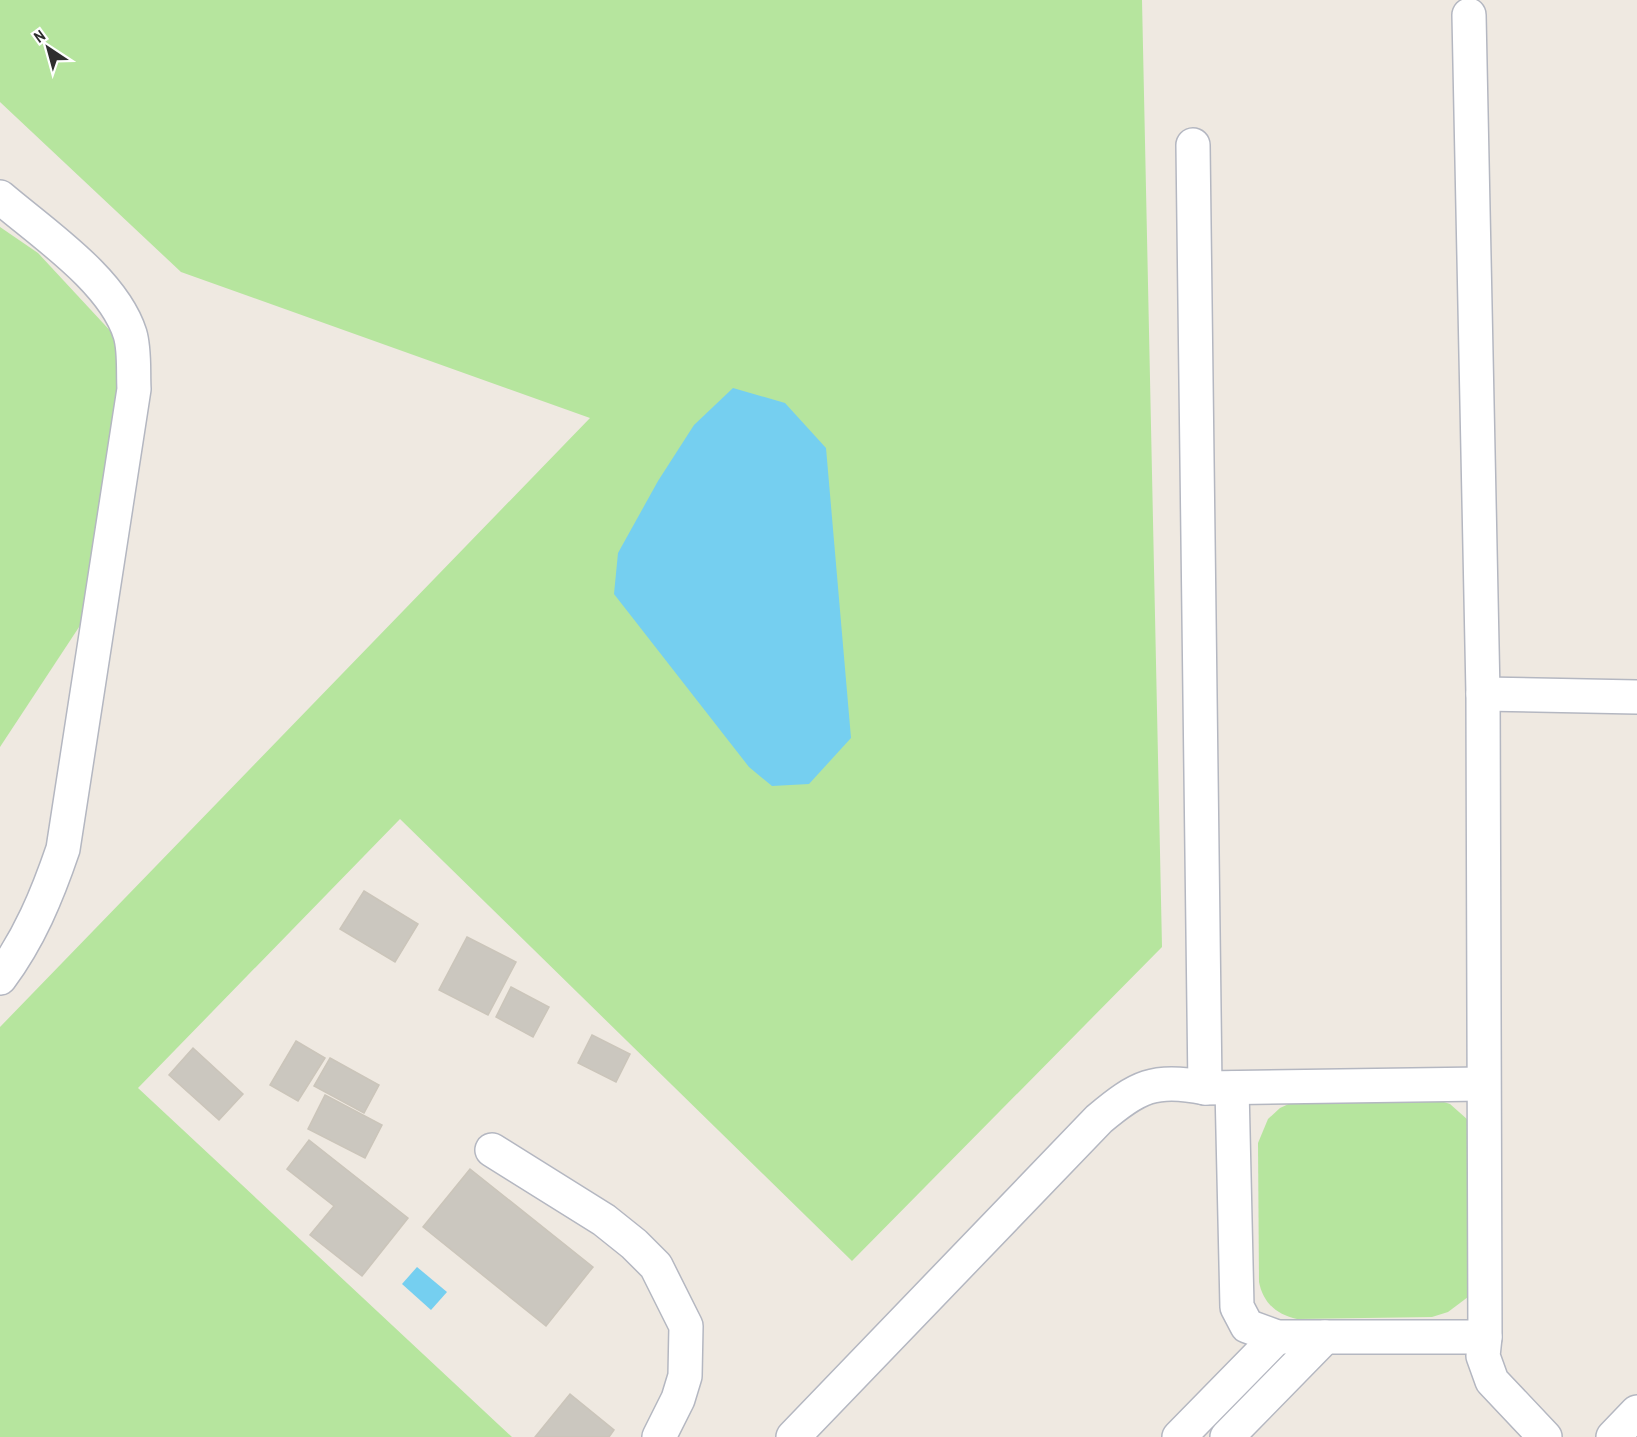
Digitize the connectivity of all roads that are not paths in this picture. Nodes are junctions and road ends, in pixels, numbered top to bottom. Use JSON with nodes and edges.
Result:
{"nodes":[{"id":1,"x":1469,"y":15,"type":"dead end"},
{"id":2,"x":1193,"y":145,"type":"dead end"},
{"id":3,"x":0,"y":197,"type":"edge"},
{"id":4,"x":1483,"y":694,"type":"junction"},
{"id":5,"x":1637,"y":697,"type":"edge"},
{"id":6,"x":0,"y":978,"type":"edge"},
{"id":7,"x":1482,"y":1084,"type":"junction"},
{"id":8,"x":1219,"y":1088,"type":"junction"},
{"id":9,"x":492,"y":1150,"type":"dead end"},
{"id":10,"x":1277,"y":1337,"type":"junction"},
{"id":11,"x":1325,"y":1337,"type":"junction"},
{"id":12,"x":1485,"y":1337,"type":"junction"},
{"id":13,"x":1637,"y":1412,"type":"edge"},
{"id":14,"x":659,"y":1437,"type":"edge"},
{"id":15,"x":793,"y":1437,"type":"edge"},
{"id":16,"x":1179,"y":1437,"type":"edge"},
{"id":17,"x":1227,"y":1437,"type":"edge"},
{"id":18,"x":1545,"y":1437,"type":"edge"},
{"id":19,"x":1613,"y":1437,"type":"edge"}],
"edges":[{"from":1,"to":4,"type":"street"},
{"from":2,"to":8,"type":"street"},
{"from":3,"to":6,"type":"street"},
{"from":4,"to":5,"type":"street"},
{"from":4,"to":7,"type":"street"},
{"from":7,"to":8,"type":"street"},
{"from":7,"to":12,"type":"street"},
{"from":8,"to":10,"type":"street"},
{"from":8,"to":15,"type":"street"},
{"from":9,"to":14,"type":"street"},
{"from":10,"to":11,"type":"street"},
{"from":10,"to":16,"type":"street"},
{"from":11,"to":12,"type":"street"},
{"from":11,"to":17,"type":"street"},
{"from":12,"to":18,"type":"street"},
{"from":13,"to":19,"type":"street"}]}
